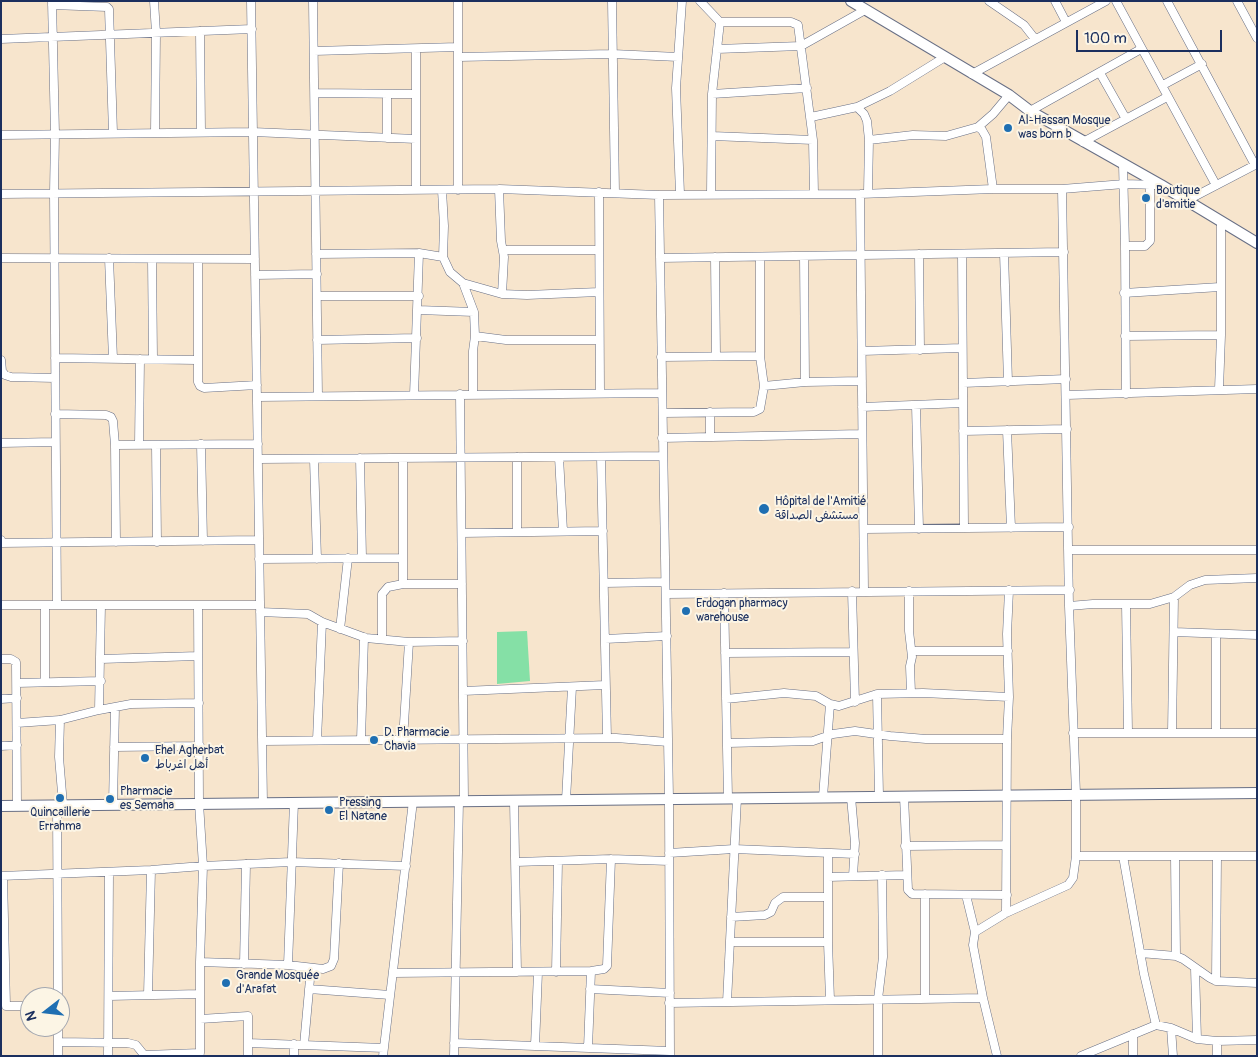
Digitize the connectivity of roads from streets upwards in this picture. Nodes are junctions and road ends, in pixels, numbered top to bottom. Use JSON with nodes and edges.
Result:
{"nodes":[{"id":1,"x":154,"y":1,"type":"edge"},
{"id":2,"x":251,"y":1,"type":"edge"},
{"id":3,"x":314,"y":1,"type":"edge"},
{"id":4,"x":458,"y":1,"type":"edge"},
{"id":5,"x":612,"y":1,"type":"edge"},
{"id":6,"x":682,"y":1,"type":"edge"},
{"id":7,"x":700,"y":1,"type":"edge"},
{"id":8,"x":851,"y":1,"type":"edge"},
{"id":9,"x":1055,"y":1,"type":"edge"},
{"id":10,"x":1106,"y":1,"type":"edge"},
{"id":11,"x":1116,"y":1,"type":"edge"},
{"id":12,"x":1167,"y":1,"type":"edge"},
{"id":13,"x":1237,"y":1,"type":"edge"},
{"id":14,"x":991,"y":2,"type":"edge"},
{"id":15,"x":52,"y":3,"type":"edge"},
{"id":16,"x":865,"y":10,"type":"junction"},
{"id":17,"x":720,"y":22,"type":"junction"},
{"id":18,"x":1066,"y":22,"type":"junction"},
{"id":19,"x":252,"y":29,"type":"junction"},
{"id":20,"x":200,"y":31,"type":"junction"},
{"id":21,"x":156,"y":33,"type":"junction"},
{"id":22,"x":111,"y":35,"type":"junction"},
{"id":23,"x":52,"y":37,"type":"junction"},
{"id":24,"x":1257,"y":38,"type":"edge"},
{"id":25,"x":1,"y":39,"type":"edge"},
{"id":26,"x":1034,"y":39,"type":"junction"},
{"id":27,"x":801,"y":46,"type":"junction"},
{"id":28,"x":458,"y":47,"type":"junction"},
{"id":29,"x":717,"y":48,"type":"junction"},
{"id":30,"x":416,"y":49,"type":"junction"},
{"id":31,"x":1142,"y":49,"type":"junction"},
{"id":32,"x":314,"y":51,"type":"junction"},
{"id":33,"x":613,"y":54,"type":"junction"},
{"id":34,"x":458,"y":57,"type":"junction"},
{"id":35,"x":678,"y":57,"type":"junction"},
{"id":36,"x":945,"y":57,"type":"junction"},
{"id":37,"x":1202,"y":64,"type":"junction"},
{"id":38,"x":1100,"y":73,"type":"junction"},
{"id":39,"x":972,"y":74,"type":"junction"},
{"id":40,"x":1162,"y":85,"type":"junction"},
{"id":41,"x":807,"y":88,"type":"junction"},
{"id":42,"x":314,"y":93,"type":"junction"},
{"id":43,"x":415,"y":94,"type":"junction"},
{"id":44,"x":712,"y":94,"type":"junction"},
{"id":45,"x":387,"y":95,"type":"junction"},
{"id":46,"x":1009,"y":95,"type":"junction"},
{"id":47,"x":1167,"y":97,"type":"junction"},
{"id":48,"x":856,"y":107,"type":"junction"},
{"id":49,"x":1030,"y":111,"type":"junction"},
{"id":50,"x":811,"y":117,"type":"junction"},
{"id":51,"x":1126,"y":120,"type":"junction"},
{"id":52,"x":978,"y":128,"type":"junction"},
{"id":53,"x":201,"y":132,"type":"junction"},
{"id":54,"x":253,"y":132,"type":"junction"},
{"id":55,"x":113,"y":133,"type":"junction"},
{"id":56,"x":155,"y":133,"type":"junction"},
{"id":57,"x":1,"y":134,"type":"edge"},
{"id":58,"x":56,"y":134,"type":"junction"},
{"id":59,"x":315,"y":135,"type":"junction"},
{"id":60,"x":712,"y":136,"type":"junction"},
{"id":61,"x":387,"y":138,"type":"junction"},
{"id":62,"x":416,"y":139,"type":"junction"},
{"id":63,"x":813,"y":140,"type":"junction"},
{"id":64,"x":870,"y":140,"type":"junction"},
{"id":65,"x":1083,"y":142,"type":"junction"},
{"id":66,"x":1123,"y":164,"type":"junction"},
{"id":67,"x":1256,"y":164,"type":"edge"},
{"id":68,"x":1124,"y":184,"type":"junction"},
{"id":69,"x":1150,"y":185,"type":"junction"},
{"id":70,"x":1161,"y":185,"type":"junction"},
{"id":71,"x":1216,"y":185,"type":"junction"},
{"id":72,"x":499,"y":189,"type":"junction"},
{"id":73,"x":993,"y":189,"type":"junction"},
{"id":74,"x":1062,"y":189,"type":"junction"},
{"id":75,"x":416,"y":190,"type":"junction"},
{"id":76,"x":442,"y":190,"type":"junction"},
{"id":77,"x":458,"y":190,"type":"junction"},
{"id":78,"x":316,"y":191,"type":"junction"},
{"id":79,"x":254,"y":192,"type":"junction"},
{"id":80,"x":599,"y":192,"type":"junction"},
{"id":81,"x":615,"y":193,"type":"junction"},
{"id":82,"x":864,"y":193,"type":"junction"},
{"id":83,"x":1,"y":194,"type":"edge"},
{"id":84,"x":54,"y":194,"type":"junction"},
{"id":85,"x":680,"y":194,"type":"junction"},
{"id":86,"x":711,"y":194,"type":"junction"},
{"id":87,"x":814,"y":194,"type":"junction"},
{"id":88,"x":660,"y":195,"type":"junction"},
{"id":89,"x":1186,"y":201,"type":"junction"},
{"id":90,"x":1221,"y":222,"type":"junction"},
{"id":91,"x":1257,"y":243,"type":"edge"},
{"id":92,"x":1125,"y":246,"type":"junction"},
{"id":93,"x":503,"y":250,"type":"junction"},
{"id":94,"x":599,"y":250,"type":"junction"},
{"id":95,"x":1064,"y":252,"type":"junction"},
{"id":96,"x":420,"y":253,"type":"junction"},
{"id":97,"x":1004,"y":253,"type":"junction"},
{"id":98,"x":316,"y":254,"type":"junction"},
{"id":99,"x":919,"y":254,"type":"junction"},
{"id":100,"x":962,"y":254,"type":"junction"},
{"id":101,"x":861,"y":255,"type":"junction"},
{"id":102,"x":804,"y":256,"type":"junction"},
{"id":103,"x":443,"y":257,"type":"junction"},
{"id":104,"x":715,"y":257,"type":"junction"},
{"id":105,"x":1,"y":258,"type":"edge"},
{"id":106,"x":54,"y":258,"type":"junction"},
{"id":107,"x":109,"y":258,"type":"junction"},
{"id":108,"x":152,"y":258,"type":"junction"},
{"id":109,"x":660,"y":258,"type":"junction"},
{"id":110,"x":760,"y":258,"type":"junction"},
{"id":111,"x":198,"y":259,"type":"junction"},
{"id":112,"x":255,"y":259,"type":"junction"},
{"id":113,"x":317,"y":274,"type":"junction"},
{"id":114,"x":255,"y":275,"type":"junction"},
{"id":115,"x":463,"y":283,"type":"junction"},
{"id":116,"x":1220,"y":287,"type":"junction"},
{"id":117,"x":599,"y":292,"type":"junction"},
{"id":118,"x":1124,"y":293,"type":"junction"},
{"id":119,"x":502,"y":294,"type":"junction"},
{"id":120,"x":317,"y":296,"type":"junction"},
{"id":121,"x":419,"y":296,"type":"junction"},
{"id":122,"x":418,"y":310,"type":"junction"},
{"id":123,"x":474,"y":312,"type":"junction"},
{"id":124,"x":1221,"y":335,"type":"junction"},
{"id":125,"x":475,"y":336,"type":"junction"},
{"id":126,"x":1125,"y":336,"type":"junction"},
{"id":127,"x":417,"y":338,"type":"junction"},
{"id":128,"x":318,"y":340,"type":"junction"},
{"id":129,"x":599,"y":340,"type":"junction"},
{"id":130,"x":962,"y":348,"type":"junction"},
{"id":131,"x":920,"y":350,"type":"junction"},
{"id":132,"x":862,"y":351,"type":"junction"},
{"id":133,"x":716,"y":356,"type":"junction"},
{"id":134,"x":760,"y":356,"type":"junction"},
{"id":135,"x":662,"y":357,"type":"junction"},
{"id":136,"x":55,"y":358,"type":"junction"},
{"id":137,"x":113,"y":359,"type":"junction"},
{"id":138,"x":140,"y":359,"type":"junction"},
{"id":139,"x":153,"y":359,"type":"junction"},
{"id":140,"x":1,"y":360,"type":"edge"},
{"id":141,"x":198,"y":360,"type":"junction"},
{"id":142,"x":55,"y":378,"type":"junction"},
{"id":143,"x":1066,"y":379,"type":"junction"},
{"id":144,"x":862,"y":381,"type":"junction"},
{"id":145,"x":805,"y":382,"type":"junction"},
{"id":146,"x":1008,"y":382,"type":"junction"},
{"id":147,"x":963,"y":383,"type":"junction"},
{"id":148,"x":257,"y":385,"type":"junction"},
{"id":149,"x":764,"y":386,"type":"junction"},
{"id":150,"x":1257,"y":389,"type":"edge"},
{"id":151,"x":1219,"y":390,"type":"junction"},
{"id":152,"x":600,"y":392,"type":"junction"},
{"id":153,"x":662,"y":393,"type":"junction"},
{"id":154,"x":460,"y":394,"type":"junction"},
{"id":155,"x":473,"y":394,"type":"junction"},
{"id":156,"x":1126,"y":394,"type":"junction"},
{"id":157,"x":414,"y":395,"type":"junction"},
{"id":158,"x":257,"y":396,"type":"junction"},
{"id":159,"x":318,"y":396,"type":"junction"},
{"id":160,"x":1067,"y":396,"type":"junction"},
{"id":161,"x":963,"y":403,"type":"junction"},
{"id":162,"x":916,"y":405,"type":"junction"},
{"id":163,"x":862,"y":407,"type":"junction"},
{"id":164,"x":710,"y":412,"type":"junction"},
{"id":165,"x":663,"y":413,"type":"junction"},
{"id":166,"x":55,"y":414,"type":"junction"},
{"id":167,"x":1067,"y":428,"type":"junction"},
{"id":168,"x":1007,"y":430,"type":"junction"},
{"id":169,"x":963,"y":431,"type":"junction"},
{"id":170,"x":862,"y":434,"type":"junction"},
{"id":171,"x":710,"y":437,"type":"junction"},
{"id":172,"x":662,"y":438,"type":"junction"},
{"id":173,"x":55,"y":442,"type":"junction"},
{"id":174,"x":1,"y":443,"type":"edge"},
{"id":175,"x":201,"y":444,"type":"junction"},
{"id":176,"x":258,"y":444,"type":"junction"},
{"id":177,"x":114,"y":445,"type":"junction"},
{"id":178,"x":139,"y":445,"type":"junction"},
{"id":179,"x":156,"y":445,"type":"junction"},
{"id":180,"x":663,"y":456,"type":"junction"},
{"id":181,"x":517,"y":457,"type":"junction"},
{"id":182,"x":559,"y":457,"type":"junction"},
{"id":183,"x":601,"y":457,"type":"junction"},
{"id":184,"x":360,"y":458,"type":"junction"},
{"id":185,"x":403,"y":458,"type":"junction"},
{"id":186,"x":461,"y":458,"type":"junction"},
{"id":187,"x":258,"y":459,"type":"junction"},
{"id":188,"x":314,"y":459,"type":"junction"},
{"id":189,"x":1069,"y":527,"type":"junction"},
{"id":190,"x":964,"y":528,"type":"junction"},
{"id":191,"x":1011,"y":528,"type":"junction"},
{"id":192,"x":864,"y":529,"type":"junction"},
{"id":193,"x":918,"y":529,"type":"junction"},
{"id":194,"x":563,"y":531,"type":"junction"},
{"id":195,"x":603,"y":531,"type":"junction"},
{"id":196,"x":518,"y":532,"type":"junction"},
{"id":197,"x":462,"y":533,"type":"junction"},
{"id":198,"x":1,"y":540,"type":"edge"},
{"id":199,"x":259,"y":540,"type":"junction"},
{"id":200,"x":204,"y":541,"type":"junction"},
{"id":201,"x":116,"y":542,"type":"junction"},
{"id":202,"x":157,"y":542,"type":"junction"},
{"id":203,"x":56,"y":543,"type":"junction"},
{"id":204,"x":1070,"y":550,"type":"junction"},
{"id":205,"x":1257,"y":550,"type":"edge"},
{"id":206,"x":317,"y":558,"type":"junction"},
{"id":207,"x":348,"y":558,"type":"junction"},
{"id":208,"x":362,"y":558,"type":"junction"},
{"id":209,"x":402,"y":558,"type":"junction"},
{"id":210,"x":259,"y":559,"type":"junction"},
{"id":211,"x":1257,"y":578,"type":"edge"},
{"id":212,"x":666,"y":582,"type":"junction"},
{"id":213,"x":604,"y":583,"type":"junction"},
{"id":214,"x":403,"y":584,"type":"junction"},
{"id":215,"x":462,"y":584,"type":"junction"},
{"id":216,"x":1009,"y":590,"type":"junction"},
{"id":217,"x":1070,"y":590,"type":"junction"},
{"id":218,"x":864,"y":591,"type":"junction"},
{"id":219,"x":909,"y":591,"type":"junction"},
{"id":220,"x":852,"y":592,"type":"junction"},
{"id":221,"x":724,"y":593,"type":"junction"},
{"id":222,"x":666,"y":594,"type":"junction"},
{"id":223,"x":1174,"y":597,"type":"junction"},
{"id":224,"x":1126,"y":604,"type":"junction"},
{"id":225,"x":1,"y":605,"type":"edge"},
{"id":226,"x":44,"y":605,"type":"junction"},
{"id":227,"x":56,"y":605,"type":"junction"},
{"id":228,"x":102,"y":605,"type":"junction"},
{"id":229,"x":198,"y":605,"type":"junction"},
{"id":230,"x":1069,"y":606,"type":"junction"},
{"id":231,"x":260,"y":608,"type":"junction"},
{"id":232,"x":322,"y":622,"type":"junction"},
{"id":233,"x":340,"y":629,"type":"junction"},
{"id":234,"x":1174,"y":632,"type":"junction"},
{"id":235,"x":1216,"y":634,"type":"junction"},
{"id":236,"x":1257,"y":635,"type":"edge"},
{"id":237,"x":666,"y":636,"type":"junction"},
{"id":238,"x":364,"y":637,"type":"junction"},
{"id":239,"x":382,"y":639,"type":"junction"},
{"id":240,"x":605,"y":639,"type":"junction"},
{"id":241,"x":462,"y":640,"type":"junction"},
{"id":242,"x":409,"y":642,"type":"junction"},
{"id":243,"x":912,"y":651,"type":"junction"},
{"id":244,"x":1008,"y":651,"type":"junction"},
{"id":245,"x":853,"y":652,"type":"junction"},
{"id":246,"x":725,"y":653,"type":"junction"},
{"id":247,"x":198,"y":656,"type":"junction"},
{"id":248,"x":1,"y":659,"type":"edge"},
{"id":249,"x":101,"y":659,"type":"junction"},
{"id":250,"x":101,"y":681,"type":"junction"},
{"id":251,"x":45,"y":682,"type":"junction"},
{"id":252,"x":17,"y":683,"type":"junction"},
{"id":253,"x":605,"y":685,"type":"junction"},
{"id":254,"x":572,"y":687,"type":"junction"},
{"id":255,"x":463,"y":691,"type":"junction"},
{"id":256,"x":911,"y":693,"type":"junction"},
{"id":257,"x":877,"y":694,"type":"junction"},
{"id":258,"x":1009,"y":697,"type":"junction"},
{"id":259,"x":17,"y":698,"type":"junction"},
{"id":260,"x":1,"y":699,"type":"edge"},
{"id":261,"x":726,"y":699,"type":"junction"},
{"id":262,"x":855,"y":702,"type":"junction"},
{"id":263,"x":199,"y":703,"type":"junction"},
{"id":264,"x":830,"y":704,"type":"junction"},
{"id":265,"x":115,"y":707,"type":"junction"},
{"id":266,"x":99,"y":710,"type":"junction"},
{"id":267,"x":60,"y":720,"type":"junction"},
{"id":268,"x":17,"y":723,"type":"junction"},
{"id":269,"x":1073,"y":732,"type":"junction"},
{"id":270,"x":1128,"y":732,"type":"junction"},
{"id":271,"x":1172,"y":732,"type":"junction"},
{"id":272,"x":1216,"y":732,"type":"junction"},
{"id":273,"x":1257,"y":733,"type":"edge"},
{"id":274,"x":878,"y":735,"type":"junction"},
{"id":275,"x":828,"y":736,"type":"junction"},
{"id":276,"x":606,"y":738,"type":"junction"},
{"id":277,"x":1007,"y":738,"type":"junction"},
{"id":278,"x":568,"y":739,"type":"junction"},
{"id":279,"x":316,"y":740,"type":"junction"},
{"id":280,"x":361,"y":740,"type":"junction"},
{"id":281,"x":403,"y":740,"type":"junction"},
{"id":282,"x":464,"y":740,"type":"junction"},
{"id":283,"x":262,"y":741,"type":"junction"},
{"id":284,"x":668,"y":742,"type":"junction"},
{"id":285,"x":728,"y":743,"type":"junction"},
{"id":286,"x":17,"y":745,"type":"junction"},
{"id":287,"x":1,"y":746,"type":"edge"},
{"id":288,"x":200,"y":746,"type":"junction"},
{"id":289,"x":114,"y":747,"type":"junction"},
{"id":290,"x":1257,"y":793,"type":"edge"},
{"id":291,"x":1076,"y":794,"type":"junction"},
{"id":292,"x":1006,"y":795,"type":"junction"},
{"id":293,"x":879,"y":796,"type":"junction"},
{"id":294,"x":904,"y":796,"type":"junction"},
{"id":295,"x":823,"y":797,"type":"junction"},
{"id":296,"x":851,"y":797,"type":"junction"},
{"id":297,"x":733,"y":798,"type":"junction"},
{"id":298,"x":669,"y":799,"type":"junction"},
{"id":299,"x":514,"y":800,"type":"junction"},
{"id":300,"x":566,"y":800,"type":"junction"},
{"id":301,"x":414,"y":801,"type":"junction"},
{"id":302,"x":462,"y":801,"type":"junction"},
{"id":303,"x":294,"y":802,"type":"junction"},
{"id":304,"x":263,"y":803,"type":"junction"},
{"id":305,"x":113,"y":804,"type":"junction"},
{"id":306,"x":199,"y":804,"type":"junction"},
{"id":307,"x":17,"y":805,"type":"junction"},
{"id":308,"x":60,"y":805,"type":"junction"},
{"id":309,"x":1,"y":806,"type":"edge"},
{"id":310,"x":1006,"y":845,"type":"junction"},
{"id":311,"x":905,"y":846,"type":"junction"},
{"id":312,"x":734,"y":849,"type":"junction"},
{"id":313,"x":828,"y":853,"type":"junction"},
{"id":314,"x":855,"y":854,"type":"junction"},
{"id":315,"x":1076,"y":856,"type":"junction"},
{"id":316,"x":1123,"y":856,"type":"junction"},
{"id":317,"x":1175,"y":856,"type":"junction"},
{"id":318,"x":1217,"y":856,"type":"junction"},
{"id":319,"x":1257,"y":856,"type":"edge"},
{"id":320,"x":669,"y":857,"type":"junction"},
{"id":321,"x":611,"y":859,"type":"junction"},
{"id":322,"x":558,"y":861,"type":"junction"},
{"id":323,"x":291,"y":862,"type":"junction"},
{"id":324,"x":516,"y":862,"type":"junction"},
{"id":325,"x":339,"y":863,"type":"junction"},
{"id":326,"x":246,"y":864,"type":"junction"},
{"id":327,"x":203,"y":866,"type":"junction"},
{"id":328,"x":406,"y":866,"type":"junction"},
{"id":329,"x":151,"y":870,"type":"junction"},
{"id":330,"x":109,"y":872,"type":"junction"},
{"id":331,"x":58,"y":874,"type":"junction"},
{"id":332,"x":906,"y":875,"type":"junction"},
{"id":333,"x":2,"y":876,"type":"edge"},
{"id":334,"x":853,"y":876,"type":"junction"},
{"id":335,"x":882,"y":876,"type":"junction"},
{"id":336,"x":828,"y":877,"type":"junction"},
{"id":337,"x":925,"y":894,"type":"junction"},
{"id":338,"x":966,"y":895,"type":"junction"},
{"id":339,"x":1007,"y":895,"type":"junction"},
{"id":340,"x":828,"y":897,"type":"junction"},
{"id":341,"x":1006,"y":913,"type":"junction"},
{"id":342,"x":731,"y":917,"type":"junction"},
{"id":343,"x":975,"y":932,"type":"junction"},
{"id":344,"x":730,"y":942,"type":"junction"},
{"id":345,"x":828,"y":942,"type":"junction"},
{"id":346,"x":1140,"y":953,"type":"junction"},
{"id":347,"x":1176,"y":956,"type":"junction"},
{"id":348,"x":200,"y":962,"type":"junction"},
{"id":349,"x":244,"y":964,"type":"junction"},
{"id":350,"x":288,"y":965,"type":"junction"},
{"id":351,"x":311,"y":968,"type":"junction"},
{"id":352,"x":1195,"y":968,"type":"junction"},
{"id":353,"x":591,"y":971,"type":"junction"},
{"id":354,"x":517,"y":972,"type":"junction"},
{"id":355,"x":538,"y":972,"type":"junction"},
{"id":356,"x":556,"y":972,"type":"junction"},
{"id":357,"x":3,"y":973,"type":"edge"},
{"id":358,"x":393,"y":973,"type":"junction"},
{"id":359,"x":456,"y":973,"type":"junction"},
{"id":360,"x":1216,"y":981,"type":"junction"},
{"id":361,"x":1257,"y":982,"type":"edge"},
{"id":362,"x":58,"y":987,"type":"edge"},
{"id":363,"x":590,"y":989,"type":"junction"},
{"id":364,"x":309,"y":990,"type":"junction"},
{"id":365,"x":670,"y":993,"type":"junction"},
{"id":366,"x":200,"y":994,"type":"junction"},
{"id":367,"x":148,"y":995,"type":"junction"},
{"id":368,"x":390,"y":995,"type":"junction"},
{"id":369,"x":109,"y":996,"type":"junction"},
{"id":370,"x":925,"y":998,"type":"junction"},
{"id":371,"x":983,"y":998,"type":"junction"},
{"id":372,"x":878,"y":999,"type":"junction"},
{"id":373,"x":830,"y":1000,"type":"junction"},
{"id":374,"x":727,"y":1002,"type":"junction"},
{"id":375,"x":670,"y":1003,"type":"junction"},
{"id":376,"x":4,"y":1006,"type":"edge"},
{"id":377,"x":20,"y":1006,"type":"edge"},
{"id":378,"x":200,"y":1019,"type":"junction"},
{"id":379,"x":1156,"y":1025,"type":"junction"},
{"id":380,"x":1171,"y":1028,"type":"junction"},
{"id":381,"x":1133,"y":1034,"type":"junction"},
{"id":382,"x":58,"y":1037,"type":"edge"},
{"id":383,"x":1197,"y":1039,"type":"junction"},
{"id":384,"x":1257,"y":1040,"type":"edge"},
{"id":385,"x":1217,"y":1041,"type":"junction"},
{"id":386,"x":58,"y":1042,"type":"junction"},
{"id":387,"x":109,"y":1042,"type":"junction"},
{"id":388,"x":248,"y":1043,"type":"junction"},
{"id":389,"x":454,"y":1043,"type":"junction"},
{"id":390,"x":294,"y":1044,"type":"junction"},
{"id":391,"x":304,"y":1045,"type":"junction"},
{"id":392,"x":338,"y":1046,"type":"junction"},
{"id":393,"x":535,"y":1046,"type":"junction"},
{"id":394,"x":564,"y":1047,"type":"junction"},
{"id":395,"x":588,"y":1048,"type":"junction"},
{"id":396,"x":383,"y":1052,"type":"edge"},
{"id":397,"x":614,"y":1052,"type":"edge"},
{"id":398,"x":670,"y":1053,"type":"edge"},
{"id":399,"x":200,"y":1055,"type":"edge"},
{"id":400,"x":58,"y":1056,"type":"edge"},
{"id":401,"x":108,"y":1056,"type":"edge"},
{"id":402,"x":145,"y":1056,"type":"edge"},
{"id":403,"x":248,"y":1056,"type":"edge"},
{"id":404,"x":294,"y":1056,"type":"edge"},
{"id":405,"x":338,"y":1056,"type":"edge"},
{"id":406,"x":454,"y":1056,"type":"edge"},
{"id":407,"x":563,"y":1056,"type":"edge"},
{"id":408,"x":878,"y":1056,"type":"edge"},
{"id":409,"x":997,"y":1056,"type":"edge"},
{"id":410,"x":1081,"y":1056,"type":"edge"},
{"id":411,"x":1133,"y":1056,"type":"edge"},
{"id":412,"x":1173,"y":1056,"type":"edge"},
{"id":413,"x":1217,"y":1056,"type":"edge"}],
"edges":[{"from":1,"to":21,"type":"street"},
{"from":2,"to":19,"type":"street"},
{"from":3,"to":32,"type":"street"},
{"from":4,"to":28,"type":"street"},
{"from":5,"to":33,"type":"street"},
{"from":6,"to":35,"type":"street"},
{"from":7,"to":17,"type":"street"},
{"from":8,"to":16,"type":"street"},
{"from":9,"to":18,"type":"street"},
{"from":10,"to":18,"type":"street"},
{"from":11,"to":31,"type":"street"},
{"from":12,"to":37,"type":"street"},
{"from":13,"to":24,"type":"street"},
{"from":14,"to":26,"type":"street"},
{"from":15,"to":22,"type":"street"},
{"from":15,"to":23,"type":"street"},
{"from":16,"to":27,"type":"street"},
{"from":16,"to":36,"type":"street"},
{"from":17,"to":27,"type":"street"},
{"from":17,"to":29,"type":"street"},
{"from":18,"to":26,"type":"street"},
{"from":19,"to":20,"type":"street"},
{"from":19,"to":54,"type":"street"},
{"from":20,"to":21,"type":"street"},
{"from":20,"to":53,"type":"street"},
{"from":21,"to":22,"type":"street"},
{"from":21,"to":56,"type":"street"},
{"from":22,"to":23,"type":"street"},
{"from":22,"to":55,"type":"street"},
{"from":23,"to":25,"type":"street"},
{"from":23,"to":58,"type":"street"},
{"from":26,"to":39,"type":"street"},
{"from":27,"to":29,"type":"street"},
{"from":27,"to":41,"type":"street"},
{"from":28,"to":30,"type":"street"},
{"from":28,"to":34,"type":"street"},
{"from":29,"to":44,"type":"street"},
{"from":30,"to":32,"type":"street"},
{"from":30,"to":43,"type":"street"},
{"from":31,"to":38,"type":"street"},
{"from":31,"to":40,"type":"street"},
{"from":32,"to":42,"type":"street"},
{"from":33,"to":34,"type":"street"},
{"from":33,"to":35,"type":"street"},
{"from":33,"to":81,"type":"street"},
{"from":34,"to":77,"type":"street"},
{"from":35,"to":85,"type":"street"},
{"from":36,"to":39,"type":"street"},
{"from":36,"to":48,"type":"street"},
{"from":37,"to":40,"type":"street"},
{"from":37,"to":67,"type":"street"},
{"from":38,"to":49,"type":"street"},
{"from":38,"to":51,"type":"street"},
{"from":39,"to":46,"type":"street"},
{"from":40,"to":47,"type":"street"},
{"from":41,"to":44,"type":"street"},
{"from":41,"to":50,"type":"street"},
{"from":42,"to":45,"type":"street"},
{"from":42,"to":59,"type":"street"},
{"from":43,"to":45,"type":"street"},
{"from":43,"to":62,"type":"street"},
{"from":44,"to":60,"type":"street"},
{"from":45,"to":61,"type":"street"},
{"from":46,"to":49,"type":"street"},
{"from":46,"to":52,"type":"street"},
{"from":47,"to":51,"type":"street"},
{"from":47,"to":71,"type":"street"},
{"from":48,"to":50,"type":"street"},
{"from":48,"to":64,"type":"street"},
{"from":49,"to":65,"type":"street"},
{"from":50,"to":63,"type":"street"},
{"from":51,"to":65,"type":"street"},
{"from":52,"to":64,"type":"street"},
{"from":52,"to":73,"type":"street"},
{"from":53,"to":54,"type":"street"},
{"from":53,"to":56,"type":"street"},
{"from":54,"to":59,"type":"street"},
{"from":54,"to":79,"type":"street"},
{"from":55,"to":56,"type":"street"},
{"from":55,"to":58,"type":"street"},
{"from":57,"to":58,"type":"street"},
{"from":58,"to":84,"type":"street"},
{"from":59,"to":61,"type":"street"},
{"from":59,"to":78,"type":"street"},
{"from":60,"to":63,"type":"street"},
{"from":60,"to":86,"type":"street"},
{"from":61,"to":62,"type":"street"},
{"from":62,"to":75,"type":"street"},
{"from":63,"to":87,"type":"street"},
{"from":64,"to":82,"type":"street"},
{"from":65,"to":66,"type":"street"},
{"from":66,"to":68,"type":"street"},
{"from":66,"to":70,"type":"street"},
{"from":67,"to":71,"type":"street"},
{"from":68,"to":69,"type":"street"},
{"from":68,"to":74,"type":"street"},
{"from":68,"to":92,"type":"street"},
{"from":69,"to":70,"type":"street"},
{"from":69,"to":92,"type":"street"},
{"from":70,"to":89,"type":"street"},
{"from":71,"to":89,"type":"street"},
{"from":72,"to":77,"type":"street"},
{"from":72,"to":80,"type":"street"},
{"from":72,"to":93,"type":"street"},
{"from":73,"to":74,"type":"street"},
{"from":73,"to":82,"type":"street"},
{"from":74,"to":95,"type":"street"},
{"from":75,"to":76,"type":"street"},
{"from":75,"to":78,"type":"street"},
{"from":76,"to":77,"type":"street"},
{"from":76,"to":103,"type":"street"},
{"from":78,"to":79,"type":"street"},
{"from":78,"to":98,"type":"street"},
{"from":79,"to":84,"type":"street"},
{"from":79,"to":112,"type":"street"},
{"from":80,"to":81,"type":"street"},
{"from":80,"to":94,"type":"street"},
{"from":81,"to":88,"type":"street"},
{"from":82,"to":87,"type":"street"},
{"from":82,"to":101,"type":"street"},
{"from":83,"to":84,"type":"street"},
{"from":84,"to":106,"type":"street"},
{"from":85,"to":86,"type":"street"},
{"from":85,"to":88,"type":"street"},
{"from":86,"to":87,"type":"street"},
{"from":88,"to":109,"type":"street"},
{"from":89,"to":90,"type":"street"},
{"from":90,"to":91,"type":"street"},
{"from":90,"to":116,"type":"street"},
{"from":92,"to":118,"type":"street"},
{"from":93,"to":94,"type":"street"},
{"from":93,"to":119,"type":"street"},
{"from":94,"to":117,"type":"street"},
{"from":95,"to":97,"type":"street"},
{"from":95,"to":143,"type":"street"},
{"from":96,"to":98,"type":"street"},
{"from":96,"to":103,"type":"street"},
{"from":96,"to":121,"type":"street"},
{"from":97,"to":100,"type":"street"},
{"from":97,"to":146,"type":"street"},
{"from":98,"to":113,"type":"street"},
{"from":99,"to":100,"type":"street"},
{"from":99,"to":101,"type":"street"},
{"from":99,"to":131,"type":"street"},
{"from":100,"to":130,"type":"street"},
{"from":101,"to":102,"type":"street"},
{"from":101,"to":132,"type":"street"},
{"from":102,"to":110,"type":"street"},
{"from":102,"to":145,"type":"street"},
{"from":103,"to":115,"type":"street"},
{"from":104,"to":109,"type":"street"},
{"from":104,"to":110,"type":"street"},
{"from":104,"to":133,"type":"street"},
{"from":105,"to":106,"type":"street"},
{"from":106,"to":107,"type":"street"},
{"from":106,"to":136,"type":"street"},
{"from":107,"to":108,"type":"street"},
{"from":107,"to":137,"type":"street"},
{"from":108,"to":111,"type":"street"},
{"from":108,"to":139,"type":"street"},
{"from":109,"to":135,"type":"street"},
{"from":110,"to":134,"type":"street"},
{"from":111,"to":112,"type":"street"},
{"from":111,"to":141,"type":"street"},
{"from":112,"to":114,"type":"street"},
{"from":113,"to":114,"type":"street"},
{"from":113,"to":120,"type":"street"},
{"from":114,"to":148,"type":"street"},
{"from":115,"to":119,"type":"street"},
{"from":115,"to":123,"type":"street"},
{"from":116,"to":118,"type":"street"},
{"from":116,"to":124,"type":"street"},
{"from":117,"to":119,"type":"street"},
{"from":117,"to":129,"type":"street"},
{"from":118,"to":126,"type":"street"},
{"from":120,"to":121,"type":"street"},
{"from":120,"to":128,"type":"street"},
{"from":121,"to":122,"type":"street"},
{"from":122,"to":123,"type":"street"},
{"from":122,"to":127,"type":"street"},
{"from":123,"to":125,"type":"street"},
{"from":124,"to":126,"type":"street"},
{"from":124,"to":151,"type":"street"},
{"from":125,"to":129,"type":"street"},
{"from":125,"to":155,"type":"street"},
{"from":126,"to":156,"type":"street"},
{"from":127,"to":128,"type":"street"},
{"from":127,"to":157,"type":"street"},
{"from":128,"to":159,"type":"street"},
{"from":129,"to":152,"type":"street"},
{"from":130,"to":131,"type":"street"},
{"from":130,"to":147,"type":"street"},
{"from":131,"to":132,"type":"street"},
{"from":132,"to":144,"type":"street"},
{"from":133,"to":134,"type":"street"},
{"from":133,"to":135,"type":"street"},
{"from":134,"to":149,"type":"street"},
{"from":135,"to":153,"type":"street"},
{"from":136,"to":137,"type":"street"},
{"from":136,"to":142,"type":"street"},
{"from":137,"to":138,"type":"street"},
{"from":138,"to":139,"type":"street"},
{"from":138,"to":178,"type":"street"},
{"from":139,"to":141,"type":"street"},
{"from":140,"to":142,"type":"street"},
{"from":141,"to":148,"type":"street"},
{"from":142,"to":166,"type":"street"},
{"from":143,"to":146,"type":"street"},
{"from":143,"to":160,"type":"street"},
{"from":144,"to":145,"type":"street"},
{"from":144,"to":163,"type":"street"},
{"from":145,"to":149,"type":"street"},
{"from":146,"to":147,"type":"street"},
{"from":147,"to":161,"type":"street"},
{"from":148,"to":158,"type":"street"},
{"from":149,"to":164,"type":"street"},
{"from":150,"to":151,"type":"street"},
{"from":151,"to":156,"type":"street"},
{"from":152,"to":153,"type":"street"},
{"from":152,"to":155,"type":"street"},
{"from":153,"to":165,"type":"street"},
{"from":154,"to":155,"type":"street"},
{"from":154,"to":157,"type":"street"},
{"from":154,"to":186,"type":"street"},
{"from":156,"to":160,"type":"street"},
{"from":157,"to":159,"type":"street"},
{"from":158,"to":159,"type":"street"},
{"from":158,"to":176,"type":"street"},
{"from":160,"to":167,"type":"street"},
{"from":161,"to":162,"type":"street"},
{"from":161,"to":169,"type":"street"},
{"from":162,"to":163,"type":"street"},
{"from":162,"to":193,"type":"street"},
{"from":163,"to":170,"type":"street"},
{"from":164,"to":165,"type":"street"},
{"from":164,"to":171,"type":"street"},
{"from":165,"to":172,"type":"street"},
{"from":166,"to":173,"type":"street"},
{"from":166,"to":177,"type":"street"},
{"from":167,"to":168,"type":"street"},
{"from":167,"to":189,"type":"street"},
{"from":168,"to":169,"type":"street"},
{"from":168,"to":191,"type":"street"},
{"from":169,"to":190,"type":"street"},
{"from":170,"to":171,"type":"street"},
{"from":170,"to":192,"type":"street"},
{"from":171,"to":172,"type":"street"},
{"from":172,"to":180,"type":"street"},
{"from":173,"to":174,"type":"street"},
{"from":173,"to":203,"type":"street"},
{"from":175,"to":176,"type":"street"},
{"from":175,"to":179,"type":"street"},
{"from":175,"to":200,"type":"street"},
{"from":176,"to":187,"type":"street"},
{"from":177,"to":178,"type":"street"},
{"from":177,"to":201,"type":"street"},
{"from":178,"to":179,"type":"street"},
{"from":179,"to":202,"type":"street"},
{"from":180,"to":183,"type":"street"},
{"from":180,"to":212,"type":"street"},
{"from":181,"to":182,"type":"street"},
{"from":181,"to":186,"type":"street"},
{"from":181,"to":196,"type":"street"},
{"from":182,"to":183,"type":"street"},
{"from":182,"to":194,"type":"street"},
{"from":183,"to":195,"type":"street"},
{"from":184,"to":185,"type":"street"},
{"from":184,"to":188,"type":"street"},
{"from":184,"to":208,"type":"street"},
{"from":185,"to":186,"type":"street"},
{"from":185,"to":209,"type":"street"},
{"from":186,"to":197,"type":"street"},
{"from":187,"to":188,"type":"street"},
{"from":187,"to":199,"type":"street"},
{"from":188,"to":206,"type":"street"},
{"from":189,"to":191,"type":"street"},
{"from":189,"to":204,"type":"street"},
{"from":190,"to":191,"type":"street"},
{"from":190,"to":193,"type":"street"},
{"from":192,"to":193,"type":"street"},
{"from":192,"to":218,"type":"street"},
{"from":194,"to":195,"type":"street"},
{"from":194,"to":196,"type":"street"},
{"from":195,"to":213,"type":"street"},
{"from":196,"to":197,"type":"street"},
{"from":197,"to":215,"type":"street"},
{"from":198,"to":203,"type":"street"},
{"from":199,"to":200,"type":"street"},
{"from":199,"to":210,"type":"street"},
{"from":200,"to":202,"type":"street"},
{"from":201,"to":202,"type":"street"},
{"from":201,"to":203,"type":"street"},
{"from":203,"to":227,"type":"street"},
{"from":204,"to":205,"type":"street"},
{"from":204,"to":217,"type":"street"},
{"from":206,"to":207,"type":"street"},
{"from":206,"to":210,"type":"street"},
{"from":207,"to":208,"type":"street"},
{"from":207,"to":233,"type":"street"},
{"from":208,"to":209,"type":"street"},
{"from":209,"to":214,"type":"street"},
{"from":210,"to":231,"type":"street"},
{"from":211,"to":223,"type":"street"},
{"from":212,"to":213,"type":"street"},
{"from":212,"to":222,"type":"street"},
{"from":213,"to":240,"type":"street"},
{"from":214,"to":215,"type":"street"},
{"from":214,"to":239,"type":"street"},
{"from":215,"to":241,"type":"street"},
{"from":216,"to":217,"type":"street"},
{"from":216,"to":219,"type":"street"},
{"from":216,"to":244,"type":"street"},
{"from":217,"to":230,"type":"street"},
{"from":218,"to":219,"type":"street"},
{"from":218,"to":220,"type":"street"},
{"from":219,"to":243,"type":"street"},
{"from":220,"to":221,"type":"street"},
{"from":220,"to":245,"type":"street"},
{"from":221,"to":222,"type":"street"},
{"from":221,"to":246,"type":"street"},
{"from":222,"to":237,"type":"street"},
{"from":223,"to":224,"type":"street"},
{"from":223,"to":234,"type":"street"},
{"from":224,"to":230,"type":"street"},
{"from":224,"to":270,"type":"street"},
{"from":225,"to":226,"type":"street"},
{"from":226,"to":227,"type":"street"},
{"from":226,"to":251,"type":"street"},
{"from":227,"to":228,"type":"street"},
{"from":228,"to":229,"type":"street"},
{"from":228,"to":249,"type":"street"},
{"from":229,"to":231,"type":"street"},
{"from":229,"to":247,"type":"street"},
{"from":230,"to":269,"type":"street"},
{"from":231,"to":232,"type":"street"},
{"from":231,"to":283,"type":"street"},
{"from":232,"to":233,"type":"street"},
{"from":232,"to":279,"type":"street"},
{"from":233,"to":238,"type":"street"},
{"from":234,"to":235,"type":"street"},
{"from":234,"to":271,"type":"street"},
{"from":235,"to":236,"type":"street"},
{"from":235,"to":272,"type":"street"},
{"from":237,"to":240,"type":"street"},
{"from":237,"to":284,"type":"street"},
{"from":238,"to":239,"type":"street"},
{"from":238,"to":280,"type":"street"},
{"from":239,"to":242,"type":"street"},
{"from":240,"to":253,"type":"street"},
{"from":241,"to":242,"type":"street"},
{"from":241,"to":255,"type":"street"},
{"from":242,"to":281,"type":"street"},
{"from":243,"to":244,"type":"street"},
{"from":243,"to":256,"type":"street"},
{"from":244,"to":258,"type":"street"},
{"from":245,"to":246,"type":"street"},
{"from":245,"to":262,"type":"street"},
{"from":246,"to":261,"type":"street"},
{"from":247,"to":249,"type":"street"},
{"from":247,"to":263,"type":"street"},
{"from":248,"to":252,"type":"street"},
{"from":249,"to":250,"type":"street"},
{"from":250,"to":251,"type":"street"},
{"from":250,"to":266,"type":"street"},
{"from":251,"to":252,"type":"street"},
{"from":252,"to":259,"type":"street"},
{"from":253,"to":254,"type":"street"},
{"from":253,"to":276,"type":"street"},
{"from":254,"to":255,"type":"street"},
{"from":254,"to":278,"type":"street"},
{"from":255,"to":282,"type":"street"},
{"from":256,"to":257,"type":"street"},
{"from":256,"to":258,"type":"street"},
{"from":257,"to":262,"type":"street"},
{"from":257,"to":274,"type":"street"},
{"from":258,"to":277,"type":"street"},
{"from":259,"to":260,"type":"street"},
{"from":259,"to":268,"type":"street"},
{"from":261,"to":264,"type":"street"},
{"from":261,"to":285,"type":"street"},
{"from":262,"to":264,"type":"street"},
{"from":263,"to":265,"type":"street"},
{"from":263,"to":288,"type":"street"},
{"from":264,"to":275,"type":"street"},
{"from":265,"to":266,"type":"street"},
{"from":265,"to":289,"type":"street"},
{"from":266,"to":267,"type":"street"},
{"from":267,"to":268,"type":"street"},
{"from":267,"to":308,"type":"street"},
{"from":268,"to":286,"type":"street"},
{"from":269,"to":270,"type":"street"},
{"from":269,"to":291,"type":"street"},
{"from":270,"to":271,"type":"street"},
{"from":271,"to":272,"type":"street"},
{"from":272,"to":273,"type":"street"},
{"from":274,"to":275,"type":"street"},
{"from":274,"to":277,"type":"street"},
{"from":274,"to":293,"type":"street"},
{"from":275,"to":285,"type":"street"},
{"from":275,"to":295,"type":"street"},
{"from":276,"to":278,"type":"street"},
{"from":276,"to":284,"type":"street"},
{"from":277,"to":292,"type":"street"},
{"from":278,"to":282,"type":"street"},
{"from":278,"to":300,"type":"street"},
{"from":279,"to":280,"type":"street"},
{"from":279,"to":283,"type":"street"},
{"from":280,"to":281,"type":"street"},
{"from":281,"to":282,"type":"street"},
{"from":282,"to":302,"type":"street"},
{"from":283,"to":304,"type":"street"},
{"from":284,"to":298,"type":"street"},
{"from":285,"to":297,"type":"street"},
{"from":286,"to":287,"type":"street"},
{"from":286,"to":307,"type":"street"},
{"from":288,"to":289,"type":"street"},
{"from":288,"to":306,"type":"street"},
{"from":289,"to":305,"type":"street"},
{"from":290,"to":291,"type":"street"},
{"from":291,"to":292,"type":"street"},
{"from":291,"to":315,"type":"street"},
{"from":292,"to":294,"type":"street"},
{"from":292,"to":310,"type":"street"},
{"from":293,"to":294,"type":"street"},
{"from":293,"to":296,"type":"street"},
{"from":294,"to":311,"type":"street"},
{"from":295,"to":296,"type":"street"},
{"from":295,"to":297,"type":"street"},
{"from":296,"to":314,"type":"street"},
{"from":297,"to":298,"type":"street"},
{"from":297,"to":312,"type":"street"},
{"from":298,"to":300,"type":"street"},
{"from":298,"to":320,"type":"street"},
{"from":299,"to":300,"type":"street"},
{"from":299,"to":302,"type":"street"},
{"from":299,"to":324,"type":"street"},
{"from":301,"to":302,"type":"street"},
{"from":301,"to":303,"type":"street"},
{"from":301,"to":328,"type":"street"},
{"from":302,"to":359,"type":"street"},
{"from":303,"to":304,"type":"street"},
{"from":303,"to":323,"type":"street"},
{"from":304,"to":306,"type":"street"},
{"from":305,"to":306,"type":"street"},
{"from":305,"to":308,"type":"street"},
{"from":306,"to":327,"type":"street"},
{"from":307,"to":308,"type":"street"},
{"from":307,"to":309,"type":"street"},
{"from":308,"to":331,"type":"street"},
{"from":310,"to":311,"type":"street"},
{"from":310,"to":339,"type":"street"},
{"from":311,"to":332,"type":"street"},
{"from":312,"to":313,"type":"street"},
{"from":312,"to":320,"type":"street"},
{"from":312,"to":342,"type":"street"},
{"from":313,"to":314,"type":"street"},
{"from":313,"to":336,"type":"street"},
{"from":314,"to":334,"type":"street"},
{"from":315,"to":316,"type":"street"},
{"from":315,"to":341,"type":"street"},
{"from":316,"to":317,"type":"street"},
{"from":316,"to":346,"type":"street"},
{"from":317,"to":318,"type":"street"},
{"from":317,"to":347,"type":"street"},
{"from":318,"to":319,"type":"street"},
{"from":318,"to":360,"type":"street"},
{"from":320,"to":321,"type":"street"},
{"from":320,"to":365,"type":"street"},
{"from":321,"to":322,"type":"street"},
{"from":321,"to":353,"type":"street"},
{"from":322,"to":324,"type":"street"},
{"from":322,"to":356,"type":"street"},
{"from":323,"to":325,"type":"street"},
{"from":323,"to":326,"type":"street"},
{"from":323,"to":350,"type":"street"},
{"from":324,"to":354,"type":"street"},
{"from":325,"to":328,"type":"street"},
{"from":325,"to":351,"type":"street"},
{"from":326,"to":327,"type":"street"},
{"from":326,"to":349,"type":"street"},
{"from":327,"to":329,"type":"street"},
{"from":327,"to":348,"type":"street"},
{"from":328,"to":358,"type":"street"},
{"from":329,"to":330,"type":"street"},
{"from":329,"to":367,"type":"street"},
{"from":330,"to":331,"type":"street"},
{"from":330,"to":369,"type":"street"},
{"from":331,"to":333,"type":"street"},
{"from":331,"to":362,"type":"street"},
{"from":332,"to":335,"type":"street"},
{"from":332,"to":337,"type":"street"},
{"from":333,"to":357,"type":"street"},
{"from":334,"to":335,"type":"street"},
{"from":334,"to":336,"type":"street"},
{"from":335,"to":372,"type":"street"},
{"from":336,"to":340,"type":"street"},
{"from":337,"to":338,"type":"street"},
{"from":337,"to":370,"type":"street"},
{"from":338,"to":339,"type":"street"},
{"from":338,"to":343,"type":"street"},
{"from":339,"to":341,"type":"street"},
{"from":340,"to":342,"type":"street"},
{"from":340,"to":345,"type":"street"},
{"from":341,"to":343,"type":"street"},
{"from":342,"to":344,"type":"street"},
{"from":343,"to":371,"type":"street"},
{"from":344,"to":345,"type":"street"},
{"from":344,"to":374,"type":"street"},
{"from":345,"to":373,"type":"street"},
{"from":346,"to":347,"type":"street"},
{"from":346,"to":379,"type":"street"},
{"from":347,"to":352,"type":"street"},
{"from":348,"to":349,"type":"street"},
{"from":348,"to":366,"type":"street"},
{"from":349,"to":350,"type":"street"},
{"from":350,"to":351,"type":"street"},
{"from":351,"to":364,"type":"street"},
{"from":352,"to":360,"type":"street"},
{"from":352,"to":383,"type":"street"},
{"from":353,"to":356,"type":"street"},
{"from":353,"to":363,"type":"street"},
{"from":354,"to":355,"type":"street"},
{"from":354,"to":359,"type":"street"},
{"from":355,"to":356,"type":"street"},
{"from":355,"to":393,"type":"street"},
{"from":357,"to":376,"type":"street"},
{"from":358,"to":359,"type":"street"},
{"from":358,"to":368,"type":"street"},
{"from":359,"to":389,"type":"street"},
{"from":360,"to":361,"type":"street"},
{"from":363,"to":365,"type":"street"},
{"from":363,"to":395,"type":"street"},
{"from":364,"to":368,"type":"street"},
{"from":364,"to":391,"type":"street"},
{"from":365,"to":375,"type":"street"},
{"from":366,"to":367,"type":"street"},
{"from":366,"to":378,"type":"street"},
{"from":367,"to":369,"type":"street"},
{"from":368,"to":396,"type":"street"},
{"from":369,"to":387,"type":"street"},
{"from":370,"to":371,"type":"street"},
{"from":370,"to":372,"type":"street"},
{"from":371,"to":409,"type":"street"},
{"from":372,"to":373,"type":"street"},
{"from":372,"to":408,"type":"street"},
{"from":373,"to":374,"type":"street"},
{"from":374,"to":375,"type":"street"},
{"from":375,"to":398,"type":"street"},
{"from":376,"to":377,"type":"street"},
{"from":378,"to":388,"type":"street"},
{"from":378,"to":399,"type":"street"},
{"from":379,"to":380,"type":"street"},
{"from":379,"to":381,"type":"street"},
{"from":380,"to":383,"type":"street"},
{"from":380,"to":412,"type":"street"},
{"from":381,"to":410,"type":"street"},
{"from":381,"to":411,"type":"street"},
{"from":382,"to":386,"type":"street"},
{"from":383,"to":385,"type":"street"},
{"from":384,"to":385,"type":"street"},
{"from":385,"to":413,"type":"street"},
{"from":386,"to":387,"type":"street"},
{"from":386,"to":400,"type":"street"},
{"from":387,"to":401,"type":"street"},
{"from":387,"to":402,"type":"street"},
{"from":388,"to":390,"type":"street"},
{"from":388,"to":403,"type":"street"},
{"from":389,"to":393,"type":"street"},
{"from":389,"to":406,"type":"street"},
{"from":390,"to":391,"type":"street"},
{"from":390,"to":404,"type":"street"},
{"from":391,"to":392,"type":"street"},
{"from":392,"to":396,"type":"street"},
{"from":392,"to":405,"type":"street"},
{"from":393,"to":394,"type":"street"},
{"from":394,"to":395,"type":"street"},
{"from":394,"to":407,"type":"street"},
{"from":395,"to":397,"type":"street"},
{"from":397,"to":398,"type":"street"},
{"from":399,"to":402,"type":"street"}]}
